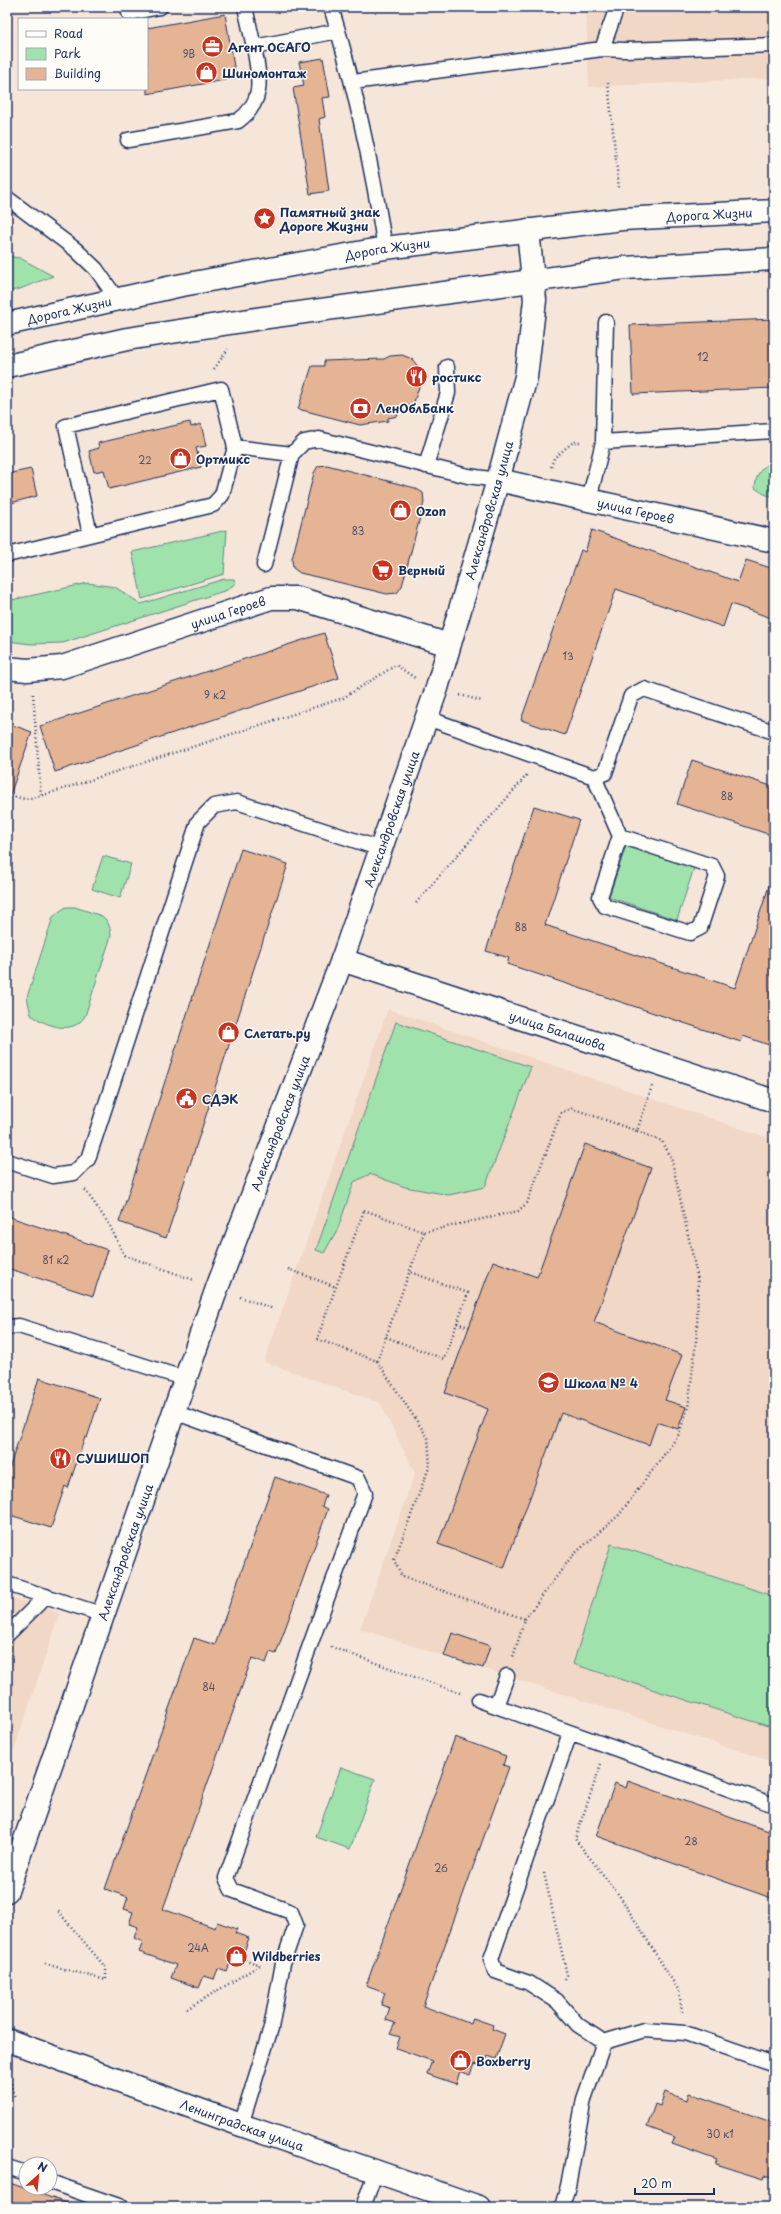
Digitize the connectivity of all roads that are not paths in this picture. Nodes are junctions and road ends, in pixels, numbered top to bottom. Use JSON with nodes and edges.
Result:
{"nodes":[{"id":1,"x":160,"y":7,"type":"edge"},
{"id":2,"x":245,"y":7,"type":"edge"},
{"id":3,"x":331,"y":7,"type":"edge"},
{"id":4,"x":617,"y":7,"type":"edge"},
{"id":5,"x":129,"y":13,"type":"dead end"},
{"id":6,"x":338,"y":32,"type":"junction"},
{"id":7,"x":774,"y":46,"type":"edge"},
{"id":8,"x":254,"y":47,"type":"junction"},
{"id":9,"x":602,"y":49,"type":"junction"},
{"id":10,"x":353,"y":82,"type":"junction"},
{"id":11,"x":128,"y":140,"type":"dead end"},
{"id":12,"x":7,"y":198,"type":"edge"},
{"id":13,"x":774,"y":211,"type":"edge"},
{"id":14,"x":528,"y":230,"type":"junction"},
{"id":15,"x":385,"y":248,"type":"junction"},
{"id":16,"x":774,"y":259,"type":"edge"},
{"id":17,"x":534,"y":281,"type":"junction"},
{"id":18,"x":117,"y":299,"type":"junction"},
{"id":19,"x":606,"y":322,"type":"dead end"},
{"id":20,"x":7,"y":324,"type":"edge"},
{"id":21,"x":7,"y":366,"type":"edge"},
{"id":22,"x":447,"y":367,"type":"dead end"},
{"id":23,"x":774,"y":431,"type":"edge"},
{"id":24,"x":603,"y":442,"type":"junction"},
{"id":25,"x":235,"y":447,"type":"junction"},
{"id":26,"x":292,"y":454,"type":"junction"},
{"id":27,"x":426,"y":466,"type":"junction"},
{"id":28,"x":498,"y":480,"type":"junction"},
{"id":29,"x":589,"y":500,"type":"junction"},
{"id":30,"x":90,"y":534,"type":"junction"},
{"id":31,"x":774,"y":541,"type":"edge"},
{"id":32,"x":7,"y":555,"type":"edge"},
{"id":33,"x":264,"y":564,"type":"dead end"},
{"id":34,"x":450,"y":645,"type":"junction"},
{"id":35,"x":7,"y":668,"type":"edge"},
{"id":36,"x":427,"y":718,"type":"junction"},
{"id":37,"x":774,"y":732,"type":"edge"},
{"id":38,"x":594,"y":778,"type":"junction"},
{"id":39,"x":620,"y":836,"type":"junction"},
{"id":40,"x":381,"y":849,"type":"junction"},
{"id":41,"x":342,"y":960,"type":"junction"},
{"id":42,"x":774,"y":1101,"type":"edge"},
{"id":43,"x":7,"y":1161,"type":"edge"},
{"id":44,"x":7,"y":1327,"type":"edge"},
{"id":45,"x":186,"y":1379,"type":"junction"},
{"id":46,"x":174,"y":1412,"type":"junction"},
{"id":47,"x":7,"y":1584,"type":"edge"},
{"id":48,"x":46,"y":1596,"type":"junction"},
{"id":49,"x":104,"y":1615,"type":"junction"},
{"id":50,"x":7,"y":1635,"type":"edge"},
{"id":51,"x":507,"y":1676,"type":"road end"},
{"id":52,"x":479,"y":1700,"type":"road end"},
{"id":53,"x":496,"y":1706,"type":"junction"},
{"id":54,"x":570,"y":1733,"type":"junction"},
{"id":55,"x":774,"y":1805,"type":"edge"},
{"id":56,"x":7,"y":1891,"type":"edge"},
{"id":57,"x":7,"y":2040,"type":"edge"},
{"id":58,"x":604,"y":2042,"type":"junction"},
{"id":59,"x":774,"y":2064,"type":"edge"},
{"id":60,"x":241,"y":2125,"type":"junction"},
{"id":61,"x":7,"y":2167,"type":"edge"},
{"id":62,"x":18,"y":2170,"type":"edge"},
{"id":63,"x":376,"y":2171,"type":"junction"},
{"id":64,"x":58,"y":2185,"type":"edge"},
{"id":65,"x":122,"y":2207,"type":"edge"},
{"id":66,"x":363,"y":2207,"type":"edge"},
{"id":67,"x":479,"y":2207,"type":"edge"},
{"id":68,"x":562,"y":2207,"type":"edge"}],
"edges":[{"from":1,"to":5,"type":"lane"},
{"from":2,"to":8,"type":"lane"},
{"from":3,"to":6,"type":"lane"},
{"from":4,"to":9,"type":"lane"},
{"from":6,"to":8,"type":"lane"},
{"from":6,"to":10,"type":"lane"},
{"from":7,"to":9,"type":"lane"},
{"from":8,"to":11,"type":"lane"},
{"from":9,"to":10,"type":"lane"},
{"from":10,"to":15,"type":"lane"},
{"from":12,"to":18,"type":"lane"},
{"from":13,"to":14,"type":"street","name":"Дорога Жизни"},
{"from":14,"to":15,"type":"street","name":"Дорога Жизни"},
{"from":14,"to":17,"type":"street","name":"Александровская улица"},
{"from":15,"to":18,"type":"street","name":"Дорога Жизни"},
{"from":16,"to":17,"type":"street"},
{"from":17,"to":21,"type":"street"},
{"from":17,"to":28,"type":"street","name":"Александровская улица"},
{"from":18,"to":20,"type":"street","name":"Дорога Жизни"},
{"from":19,"to":24,"type":"lane"},
{"from":22,"to":27,"type":"lane"},
{"from":23,"to":24,"type":"lane"},
{"from":24,"to":29,"type":"lane"},
{"from":25,"to":26,"type":"lane"},
{"from":25,"to":30,"type":"lane"},
{"from":25,"to":30,"type":"lane"},
{"from":26,"to":27,"type":"lane"},
{"from":26,"to":33,"type":"lane"},
{"from":27,"to":28,"type":"lane"},
{"from":28,"to":29,"type":"street","name":"улица Героев"},
{"from":28,"to":34,"type":"street","name":"Александровская улица"},
{"from":29,"to":31,"type":"street","name":"улица Героев"},
{"from":30,"to":32,"type":"lane"},
{"from":34,"to":35,"type":"street","name":"улица Героев"},
{"from":34,"to":36,"type":"street","name":"Александровская улица"},
{"from":36,"to":38,"type":"lane"},
{"from":36,"to":40,"type":"street","name":"Александровская улица"},
{"from":37,"to":38,"type":"lane"},
{"from":38,"to":39,"type":"lane"},
{"from":39,"to":39,"type":"lane"},
{"from":40,"to":41,"type":"street","name":"Александровская улица"},
{"from":40,"to":43,"type":"lane"},
{"from":41,"to":42,"type":"street","name":"улица Балашова"},
{"from":41,"to":45,"type":"street","name":"Александровская улица"},
{"from":44,"to":45,"type":"lane"},
{"from":45,"to":46,"type":"street","name":"Александровская улица"},
{"from":46,"to":49,"type":"street","name":"Александровская улица"},
{"from":46,"to":60,"type":"lane"},
{"from":47,"to":48,"type":"lane"},
{"from":48,"to":49,"type":"lane"},
{"from":48,"to":50,"type":"lane"},
{"from":49,"to":56,"type":"street","name":"Александровская улица"},
{"from":51,"to":53,"type":"lane"},
{"from":52,"to":53,"type":"lane"},
{"from":53,"to":54,"type":"lane"},
{"from":54,"to":55,"type":"lane"},
{"from":54,"to":58,"type":"lane"},
{"from":57,"to":60,"type":"street","name":"Ленинградская улица"},
{"from":58,"to":59,"type":"lane"},
{"from":58,"to":68,"type":"lane"},
{"from":60,"to":63,"type":"street","name":"Ленинградская улица"},
{"from":61,"to":62,"type":"lane"},
{"from":63,"to":66,"type":"lane"},
{"from":63,"to":67,"type":"street","name":"Ленинградская улица"},
{"from":64,"to":65,"type":"lane"}]}
